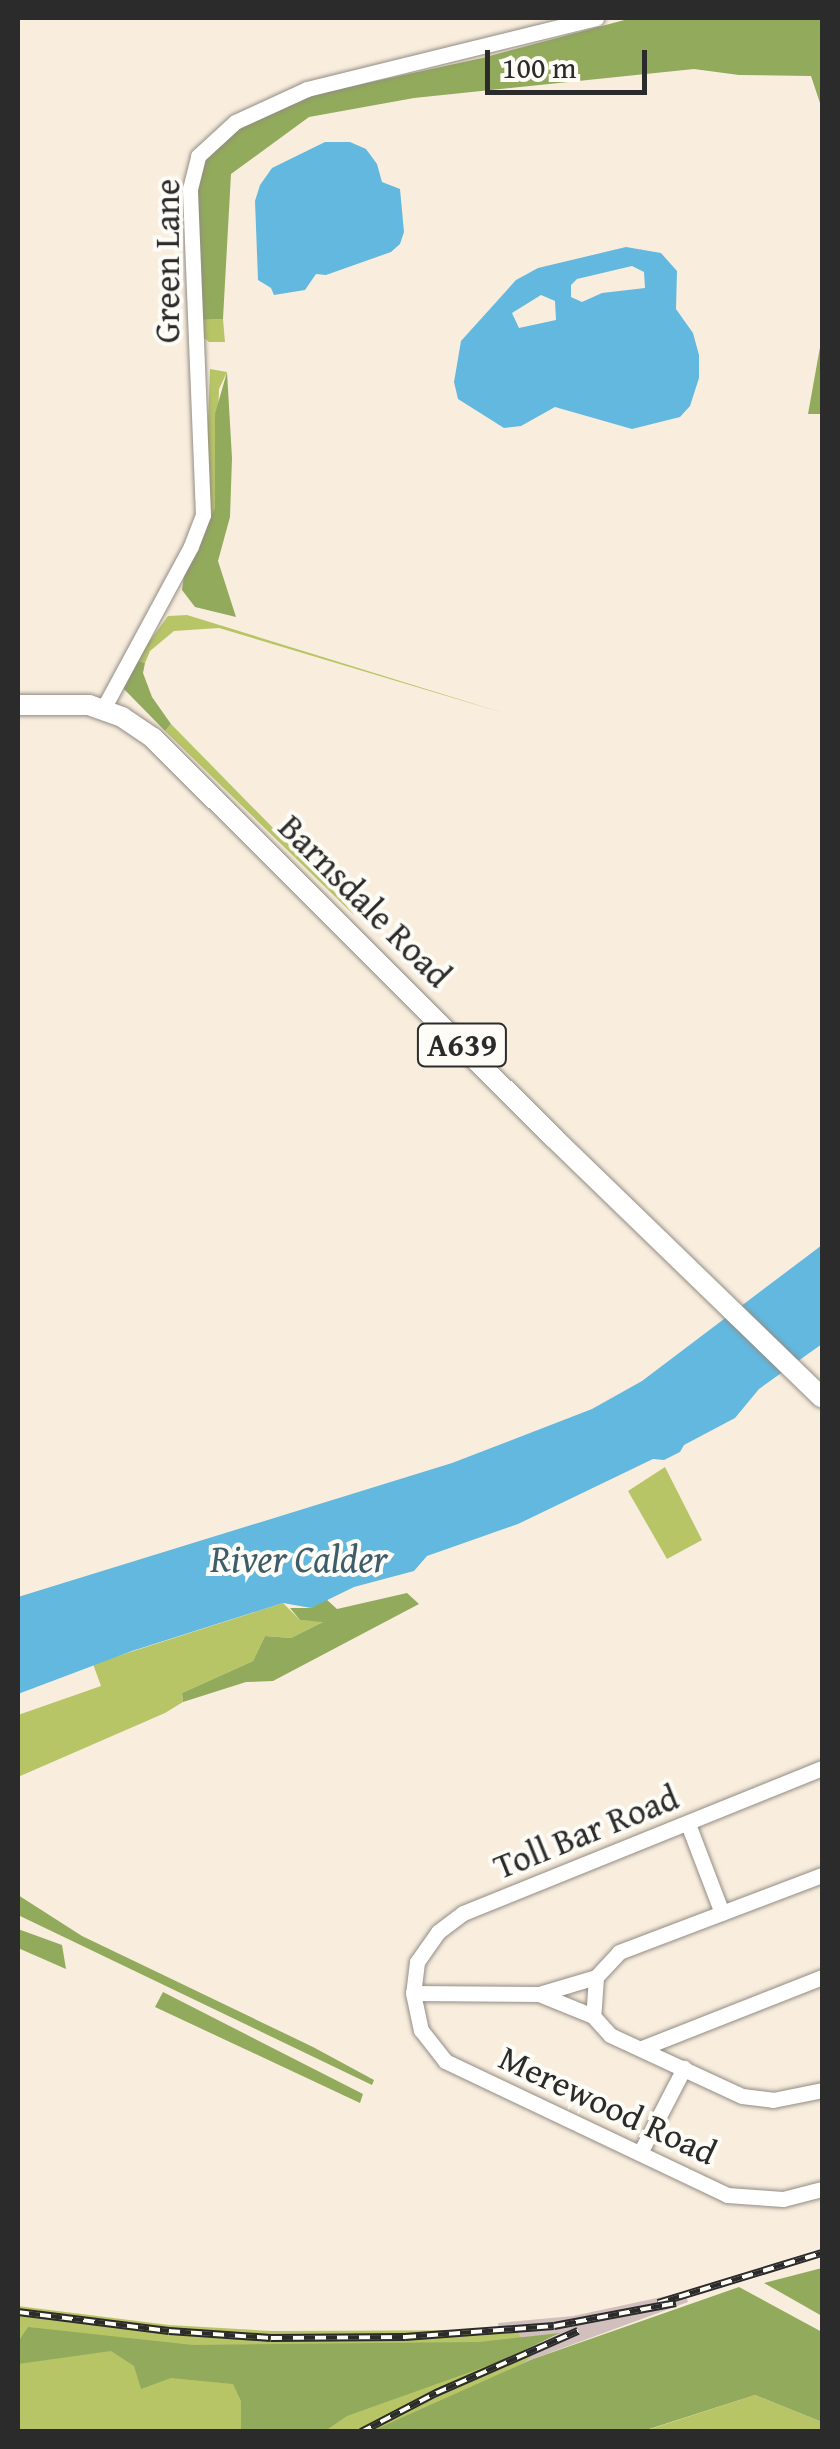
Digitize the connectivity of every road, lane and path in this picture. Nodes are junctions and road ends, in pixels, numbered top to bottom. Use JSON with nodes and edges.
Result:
{"nodes":[{"id":1,"x":596,"y":18,"type":"edge"},
{"id":2,"x":18,"y":705,"type":"edge"},
{"id":3,"x":103,"y":708,"type":"junction"},
{"id":4,"x":822,"y":1398,"type":"edge"},
{"id":5,"x":822,"y":1768,"type":"edge"},
{"id":6,"x":688,"y":1824,"type":"junction"},
{"id":7,"x":822,"y":1875,"type":"edge"},
{"id":8,"x":722,"y":1913,"type":"junction"},
{"id":9,"x":596,"y":1977,"type":"junction"},
{"id":10,"x":822,"y":1978,"type":"edge"},
{"id":11,"x":412,"y":1993,"type":"junction"},
{"id":12,"x":539,"y":1994,"type":"junction"},
{"id":13,"x":593,"y":2016,"type":"junction"},
{"id":14,"x":642,"y":2048,"type":"junction"},
{"id":15,"x":684,"y":2068,"type":"junction"},
{"id":16,"x":822,"y":2090,"type":"edge"},
{"id":17,"x":640,"y":2154,"type":"junction"},
{"id":18,"x":822,"y":2189,"type":"edge"}],
"edges":[{"from":1,"to":3,"type":"street","name":"Green Lane"},
{"from":2,"to":3,"type":"main road","name":"Barnsdale Road","number":"A639"},
{"from":3,"to":4,"type":"main road","name":"Barnsdale Road","number":"A639"},
{"from":5,"to":6,"type":"street","name":"Toll Bar Road"},
{"from":6,"to":8,"type":"street"},
{"from":6,"to":11,"type":"street","name":"Toll Bar Road"},
{"from":7,"to":8,"type":"street"},
{"from":8,"to":9,"type":"street"},
{"from":9,"to":12,"type":"street"},
{"from":9,"to":13,"type":"street"},
{"from":10,"to":14,"type":"street"},
{"from":11,"to":12,"type":"street"},
{"from":11,"to":17,"type":"street","name":"Merewood Road"},
{"from":12,"to":13,"type":"street"},
{"from":13,"to":14,"type":"street"},
{"from":14,"to":15,"type":"street"},
{"from":15,"to":16,"type":"street"},
{"from":15,"to":17,"type":"street"},
{"from":17,"to":18,"type":"street","name":"Merewood Road"}]}
